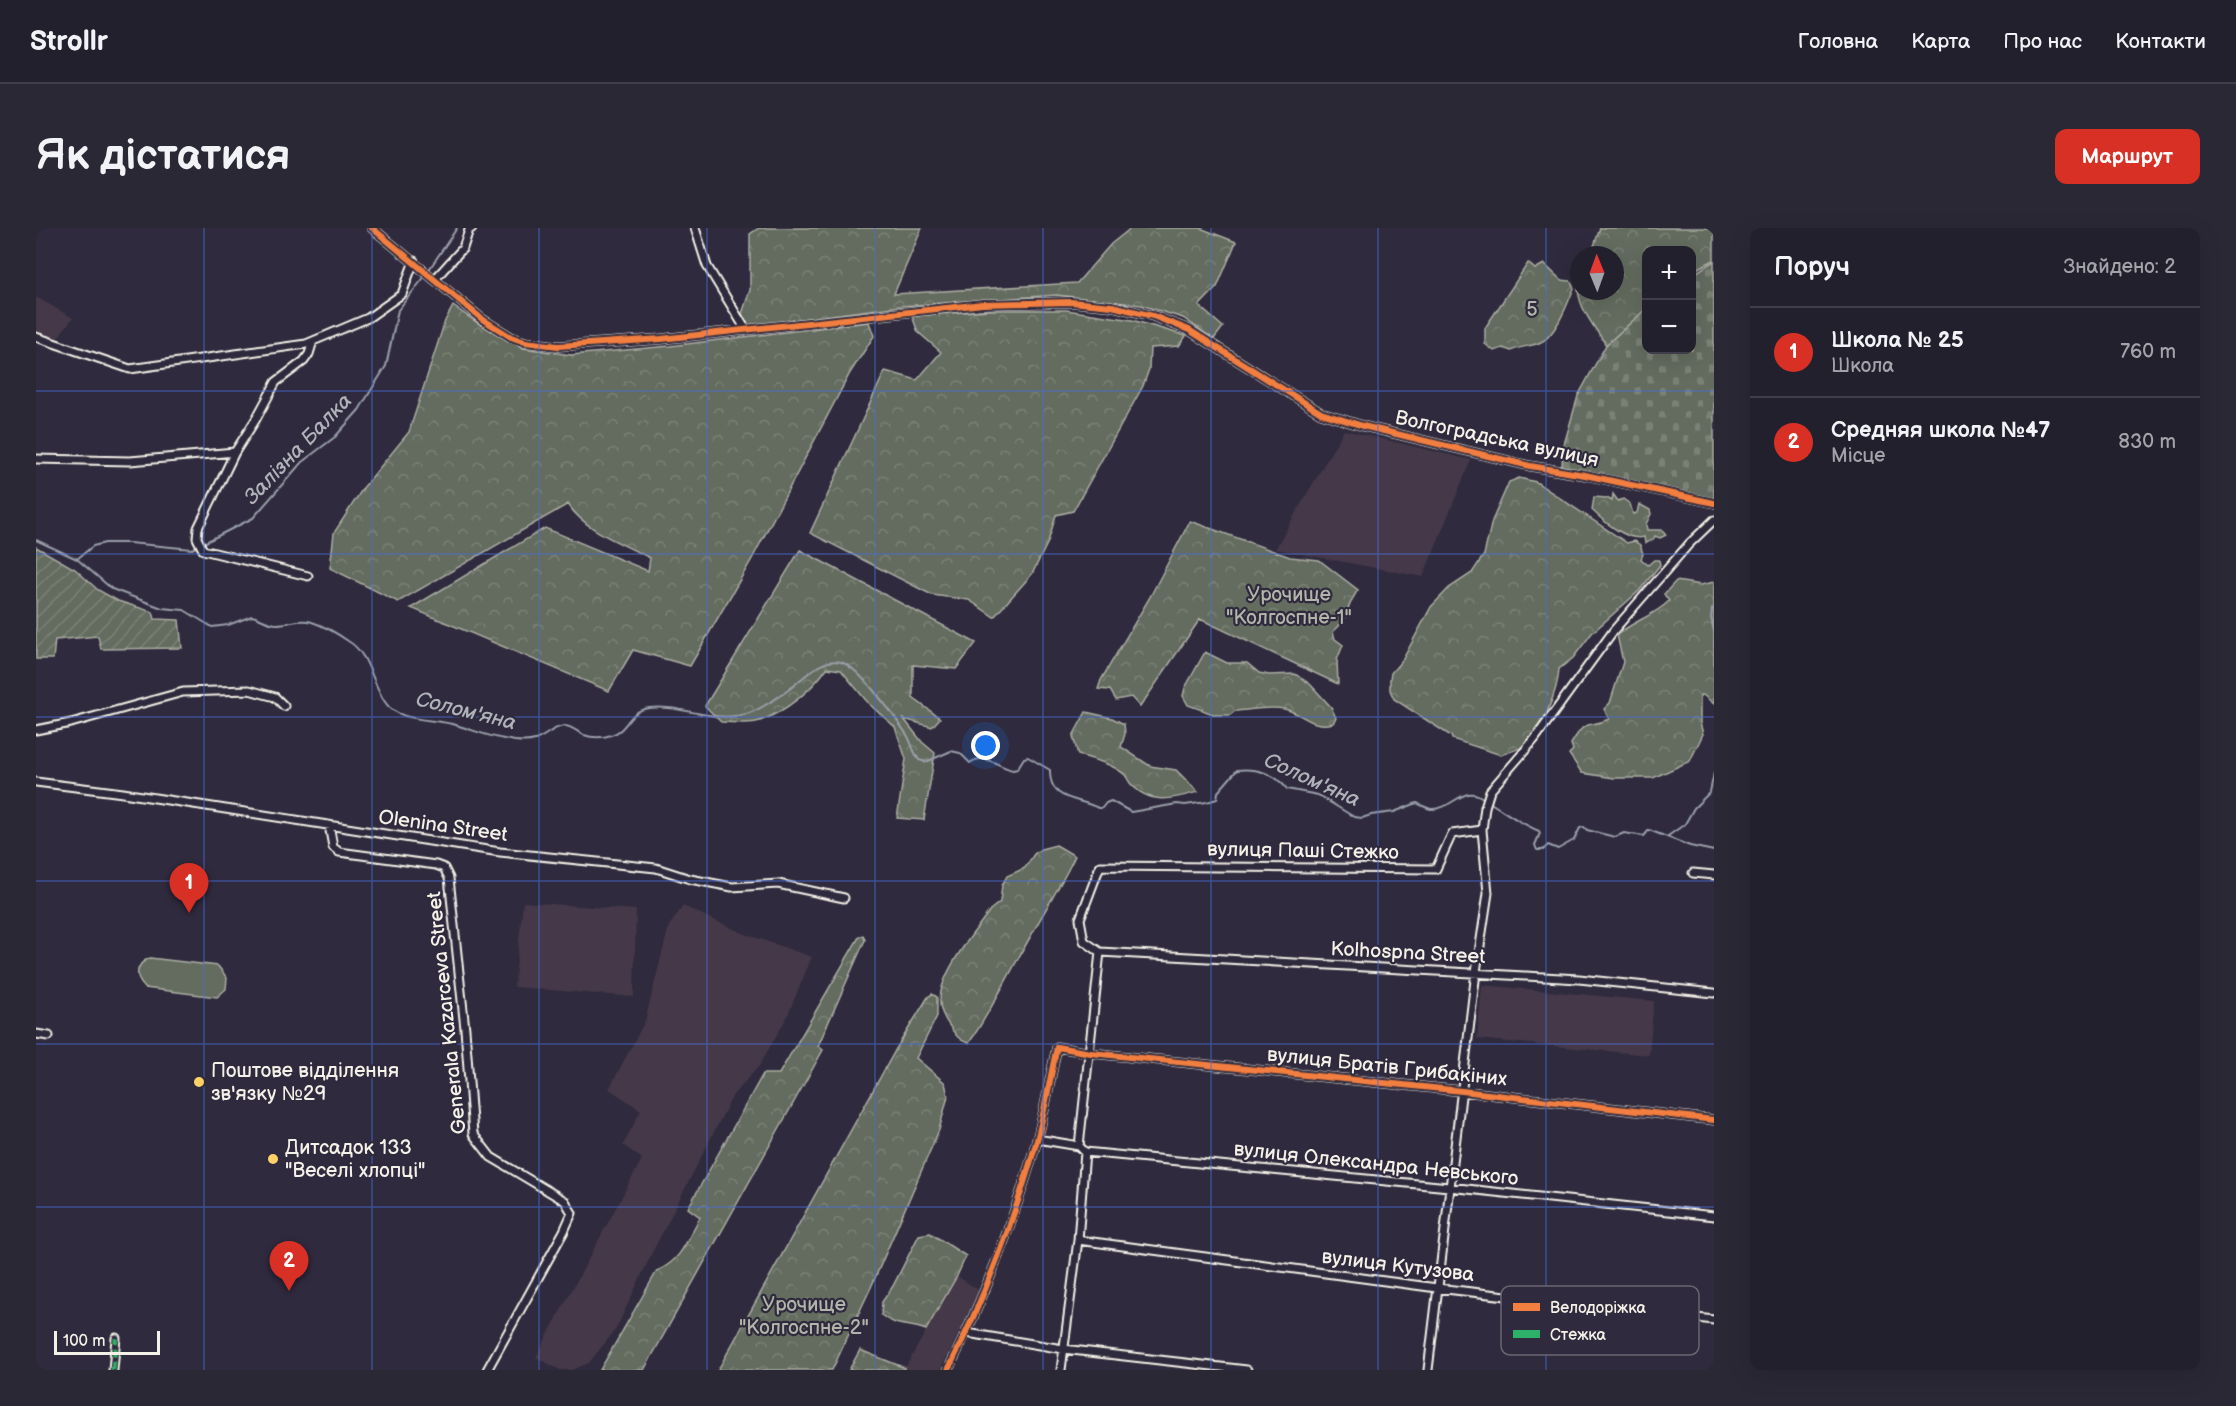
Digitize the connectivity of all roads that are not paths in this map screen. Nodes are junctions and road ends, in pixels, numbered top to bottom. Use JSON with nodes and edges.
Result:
{"nodes":[{"id":1,"x":372,"y":228,"type":"edge"},
{"id":2,"x":471,"y":228,"type":"edge"},
{"id":3,"x":695,"y":228,"type":"edge"},
{"id":4,"x":415,"y":262,"type":"junction"},
{"id":5,"x":433,"y":278,"type":"junction"},
{"id":6,"x":746,"y":330,"type":"junction"},
{"id":7,"x":36,"y":337,"type":"edge"},
{"id":8,"x":313,"y":341,"type":"junction"},
{"id":9,"x":235,"y":452,"type":"junction"},
{"id":10,"x":36,"y":459,"type":"edge"},
{"id":11,"x":1714,"y":503,"type":"edge"},
{"id":12,"x":1714,"y":520,"type":"edge"},
{"id":13,"x":308,"y":576,"type":"dead end"},
{"id":14,"x":284,"y":706,"type":"dead end"},
{"id":15,"x":36,"y":730,"type":"edge"},
{"id":16,"x":36,"y":782,"type":"edge"},
{"id":17,"x":329,"y":825,"type":"junction"},
{"id":18,"x":1482,"y":830,"type":"junction"},
{"id":19,"x":1693,"y":873,"type":"dead end"},
{"id":20,"x":1714,"y":875,"type":"edge"},
{"id":21,"x":844,"y":898,"type":"dead end"},
{"id":22,"x":1100,"y":952,"type":"junction"},
{"id":23,"x":1476,"y":972,"type":"junction"},
{"id":24,"x":1714,"y":993,"type":"edge"},
{"id":25,"x":36,"y":1034,"type":"edge"},
{"id":26,"x":49,"y":1036,"type":"dead end"},
{"id":27,"x":1091,"y":1053,"type":"junction"},
{"id":28,"x":1462,"y":1091,"type":"junction"},
{"id":29,"x":1714,"y":1120,"type":"edge"},
{"id":30,"x":1037,"y":1139,"type":"junction"},
{"id":31,"x":1079,"y":1146,"type":"junction"},
{"id":32,"x":1085,"y":1152,"type":"junction"},
{"id":33,"x":1449,"y":1187,"type":"junction"},
{"id":34,"x":1714,"y":1216,"type":"edge"},
{"id":35,"x":1078,"y":1240,"type":"junction"},
{"id":36,"x":1437,"y":1288,"type":"junction"},
{"id":37,"x":1501,"y":1295,"type":"edge"},
{"id":38,"x":1699,"y":1318,"type":"edge"},
{"id":39,"x":1714,"y":1320,"type":"edge"},
{"id":40,"x":967,"y":1333,"type":"junction"},
{"id":41,"x":116,"y":1338,"type":"dead end"},
{"id":42,"x":1063,"y":1349,"type":"junction"},
{"id":43,"x":113,"y":1370,"type":"edge"},
{"id":44,"x":487,"y":1370,"type":"edge"},
{"id":45,"x":948,"y":1370,"type":"edge"},
{"id":46,"x":1060,"y":1370,"type":"edge"},
{"id":47,"x":1247,"y":1370,"type":"edge"},
{"id":48,"x":1428,"y":1370,"type":"edge"}],
"edges":[{"from":1,"to":4,"type":"street","name":"Волгоградська вулиця"},
{"from":2,"to":5,"type":"street"},
{"from":3,"to":6,"type":"street"},
{"from":4,"to":5,"type":"street","name":"Волгоградська вулиця"},
{"from":4,"to":8,"type":"street"},
{"from":5,"to":6,"type":"street","name":"Волгоградська вулиця"},
{"from":6,"to":11,"type":"street","name":"Волгоградська вулиця"},
{"from":7,"to":8,"type":"street"},
{"from":8,"to":9,"type":"street"},
{"from":9,"to":10,"type":"street"},
{"from":9,"to":13,"type":"street"},
{"from":12,"to":18,"type":"street"},
{"from":14,"to":15,"type":"street"},
{"from":16,"to":17,"type":"street","name":"Olenina Street"},
{"from":17,"to":21,"type":"street","name":"Olenina Street"},
{"from":17,"to":44,"type":"street","name":"Generala Kazarceva Street"},
{"from":18,"to":22,"type":"street","name":"вулиця Паші Стежко"},
{"from":18,"to":23,"type":"street"},
{"from":19,"to":20,"type":"street"},
{"from":22,"to":23,"type":"street","name":"Kolhospna Street"},
{"from":22,"to":27,"type":"street"},
{"from":23,"to":24,"type":"street","name":"Kolhospna Street"},
{"from":23,"to":28,"type":"street"},
{"from":25,"to":26,"type":"street"},
{"from":27,"to":28,"type":"street","name":"вулиця Братів Грибакіних"},
{"from":27,"to":30,"type":"street","name":"вулиця Братів Грибакіних"},
{"from":27,"to":31,"type":"street"},
{"from":28,"to":29,"type":"street","name":"вулиця Братів Грибакіних"},
{"from":28,"to":33,"type":"street"},
{"from":30,"to":31,"type":"street"},
{"from":30,"to":40,"type":"street"},
{"from":31,"to":32,"type":"street"},
{"from":32,"to":33,"type":"street","name":"вулиця Олександра Невського"},
{"from":32,"to":35,"type":"street"},
{"from":33,"to":34,"type":"street","name":"вулиця Олександра Невського"},
{"from":33,"to":36,"type":"street"},
{"from":35,"to":36,"type":"street","name":"вулиця Кутузова"},
{"from":35,"to":42,"type":"street"},
{"from":36,"to":37,"type":"street","name":"вулиця Кутузова"},
{"from":36,"to":48,"type":"street"},
{"from":38,"to":39,"type":"street","name":"вулиця Кутузова"},
{"from":40,"to":42,"type":"street"},
{"from":40,"to":45,"type":"street"},
{"from":41,"to":43,"type":"street"},
{"from":42,"to":46,"type":"street"},
{"from":42,"to":47,"type":"street"}]}
